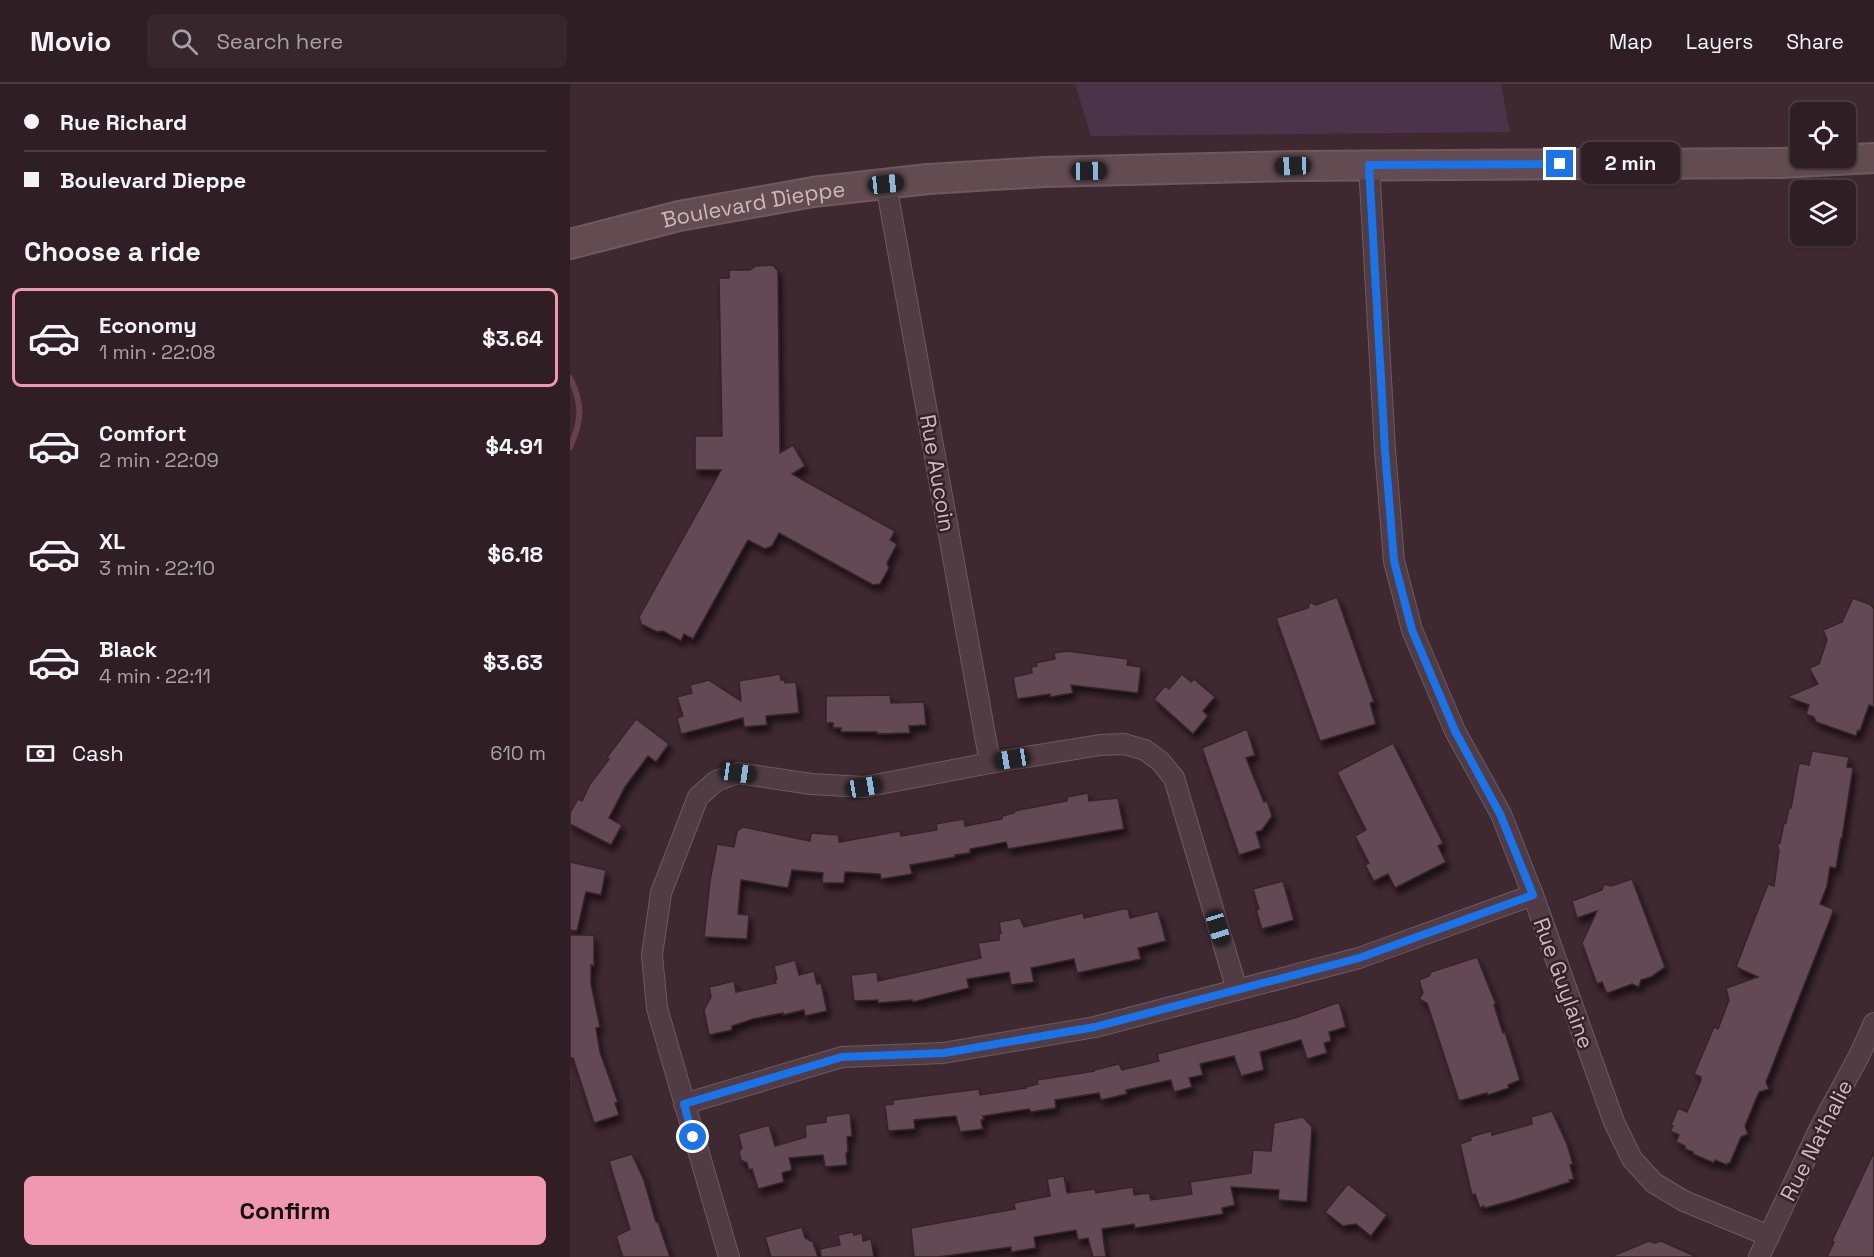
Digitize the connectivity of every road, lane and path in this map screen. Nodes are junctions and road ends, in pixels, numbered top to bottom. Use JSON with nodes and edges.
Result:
{"nodes":[{"id":1,"x":1874,"y":158,"type":"edge"},
{"id":2,"x":1369,"y":165,"type":"junction"},
{"id":3,"x":886,"y":184,"type":"junction"},
{"id":4,"x":570,"y":244,"type":"edge"},
{"id":5,"x":990,"y":763,"type":"junction"},
{"id":6,"x":1533,"y":895,"type":"junction"},
{"id":7,"x":1237,"y":990,"type":"junction"},
{"id":8,"x":1874,"y":1023,"type":"edge"},
{"id":9,"x":684,"y":1104,"type":"junction"},
{"id":10,"x":1769,"y":1236,"type":"junction"},
{"id":11,"x":729,"y":1257,"type":"edge"},
{"id":12,"x":1759,"y":1257,"type":"edge"}],
"edges":[{"from":1,"to":2,"type":"main road","name":"Boulevard Dieppe"},
{"from":2,"to":3,"type":"main road","name":"Boulevard Dieppe"},
{"from":2,"to":6,"type":"street","name":"Rue Guylaine"},
{"from":3,"to":4,"type":"main road","name":"Boulevard Dieppe"},
{"from":3,"to":5,"type":"street","name":"Rue Aucoin"},
{"from":5,"to":7,"type":"street"},
{"from":5,"to":9,"type":"street"},
{"from":6,"to":7,"type":"street"},
{"from":6,"to":10,"type":"street","name":"Rue Guylaine"},
{"from":7,"to":9,"type":"street"},
{"from":8,"to":10,"type":"street","name":"Rue Nathalie"},
{"from":9,"to":11,"type":"street"},
{"from":10,"to":12,"type":"street","name":"Rue Nathalie"}]}
